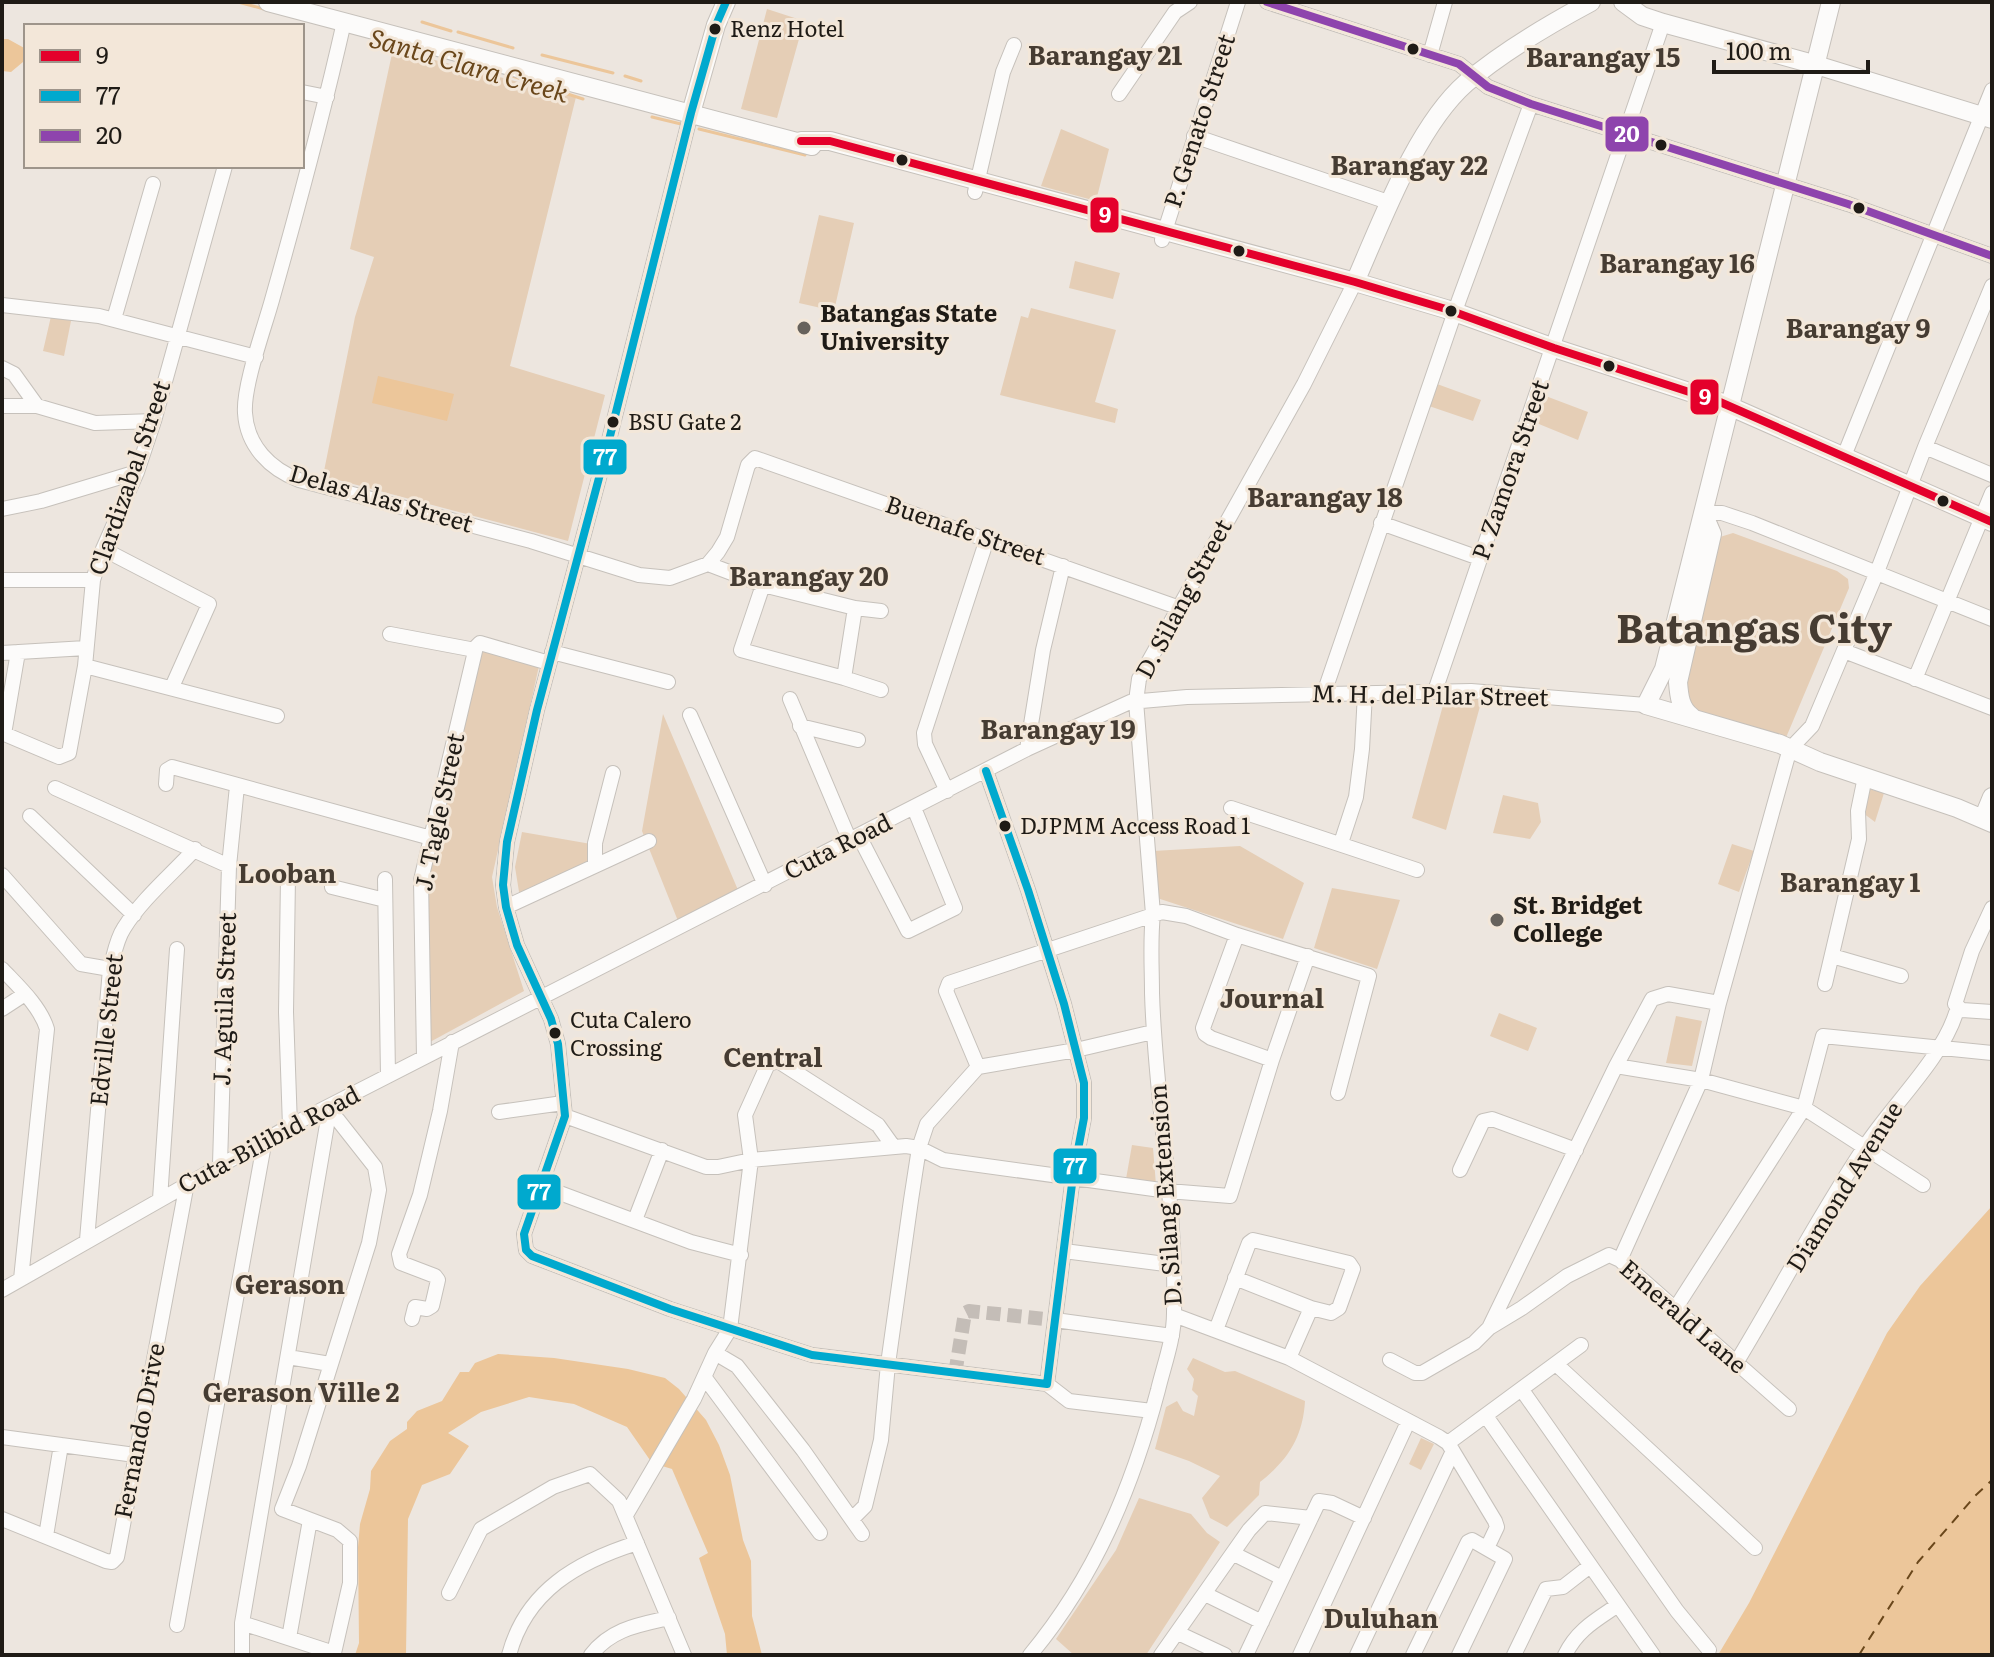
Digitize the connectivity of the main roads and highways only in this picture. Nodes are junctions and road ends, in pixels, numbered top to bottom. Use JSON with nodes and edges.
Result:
{"nodes":[{"id":1,"x":268,"y":2,"type":"edge"},
{"id":2,"x":726,"y":2,"type":"edge"},
{"id":3,"x":1591,"y":2,"type":"edge"},
{"id":4,"x":1623,"y":2,"type":"edge"},
{"id":5,"x":1831,"y":2,"type":"edge"},
{"id":6,"x":1813,"y":64,"type":"junction"},
{"id":7,"x":691,"y":113,"type":"junction"},
{"id":8,"x":1987,"y":117,"type":"edge"},
{"id":9,"x":1355,"y":282,"type":"junction"},
{"id":10,"x":1730,"y":406,"type":"junction"},
{"id":11,"x":1703,"y":513,"type":"junction"},
{"id":12,"x":1987,"y":520,"type":"edge"},
{"id":13,"x":1659,"y":682,"type":"junction"},
{"id":14,"x":1678,"y":688,"type":"junction"},
{"id":15,"x":1692,"y":717,"type":"junction"},
{"id":16,"x":1992,"y":797,"type":"edge"},
{"id":17,"x":1988,"y":821,"type":"edge"}],
"edges":[{"from":1,"to":7,"type":"main road"},
{"from":2,"to":7,"type":"main road"},
{"from":3,"to":9,"type":"main road","name":"D. Silang Street"},
{"from":4,"to":6,"type":"main road"},
{"from":5,"to":6,"type":"main road"},
{"from":6,"to":8,"type":"main road"},
{"from":6,"to":10,"type":"main road"},
{"from":7,"to":9,"type":"main road"},
{"from":9,"to":10,"type":"main road"},
{"from":10,"to":11,"type":"main road"},
{"from":10,"to":12,"type":"main road"},
{"from":11,"to":13,"type":"main road"},
{"from":11,"to":14,"type":"main road"},
{"from":13,"to":14,"type":"main road"},
{"from":13,"to":15,"type":"main road","name":"M. H. del Pilar Street"},
{"from":14,"to":15,"type":"main road"},
{"from":15,"to":17,"type":"main road","name":"M. H. del Pilar Street"},
{"from":16,"to":17,"type":"main road"}]}
